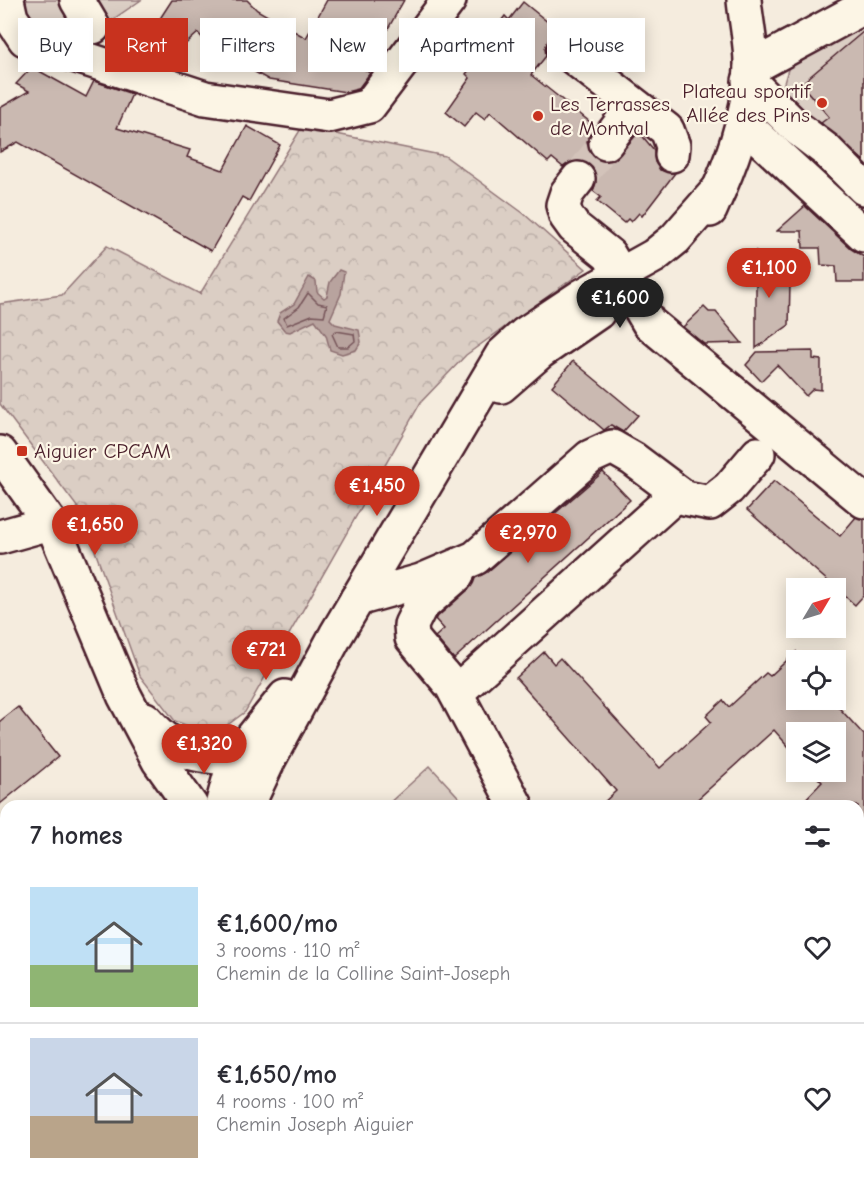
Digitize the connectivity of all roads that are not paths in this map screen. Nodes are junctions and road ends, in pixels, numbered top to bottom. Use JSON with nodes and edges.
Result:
{"nodes":[{"id":1,"x":7,"y":0,"type":"edge"},
{"id":2,"x":449,"y":0,"type":"edge"},
{"id":3,"x":744,"y":0,"type":"edge"},
{"id":4,"x":864,"y":7,"type":"edge"},
{"id":5,"x":592,"y":72,"type":"edge"},
{"id":6,"x":750,"y":75,"type":"junction"},
{"id":7,"x":634,"y":106,"type":"junction"},
{"id":8,"x":743,"y":123,"type":"junction"},
{"id":9,"x":606,"y":143,"type":"tunnel mouth"},
{"id":10,"x":672,"y":155,"type":"dead end"},
{"id":11,"x":578,"y":179,"type":"tunnel mouth"},
{"id":12,"x":864,"y":189,"type":"edge"},
{"id":13,"x":864,"y":235,"type":"edge"},
{"id":14,"x":625,"y":283,"type":"junction"},
{"id":15,"x":758,"y":454,"type":"dead end"},
{"id":16,"x":2,"y":459,"type":"edge"},
{"id":17,"x":678,"y":493,"type":"junction"},
{"id":18,"x":864,"y":501,"type":"edge"},
{"id":19,"x":50,"y":523,"type":"junction"},
{"id":20,"x":0,"y":537,"type":"edge"},
{"id":21,"x":475,"y":558,"type":"junction"},
{"id":22,"x":357,"y":599,"type":"junction"},
{"id":23,"x":336,"y":635,"type":"junction"},
{"id":24,"x":456,"y":693,"type":"junction"},
{"id":25,"x":124,"y":695,"type":"junction"},
{"id":26,"x":235,"y":759,"type":"junction"},
{"id":27,"x":187,"y":800,"type":"edge"},
{"id":28,"x":243,"y":800,"type":"edge"},
{"id":29,"x":244,"y":800,"type":"edge"},
{"id":30,"x":513,"y":800,"type":"edge"}],
"edges":[{"from":1,"to":2,"type":"street"},
{"from":3,"to":6,"type":"street"},
{"from":4,"to":6,"type":"street"},
{"from":5,"to":7,"type":"street"},
{"from":6,"to":8,"type":"street"},
{"from":6,"to":12,"type":"street"},
{"from":7,"to":9,"type":"street"},
{"from":7,"to":10,"type":"street"},
{"from":8,"to":13,"type":"street"},
{"from":8,"to":14,"type":"street"},
{"from":11,"to":14,"type":"street"},
{"from":14,"to":18,"type":"street"},
{"from":14,"to":22,"type":"street"},
{"from":15,"to":17,"type":"street"},
{"from":16,"to":19,"type":"street"},
{"from":17,"to":21,"type":"street"},
{"from":17,"to":24,"type":"street"},
{"from":19,"to":20,"type":"street"},
{"from":19,"to":25,"type":"street"},
{"from":21,"to":22,"type":"street"},
{"from":21,"to":24,"type":"street"},
{"from":22,"to":23,"type":"street"},
{"from":23,"to":26,"type":"street"},
{"from":23,"to":29,"type":"street"},
{"from":24,"to":30,"type":"street"},
{"from":25,"to":26,"type":"street"},
{"from":25,"to":27,"type":"street"},
{"from":26,"to":28,"type":"street"}]}
